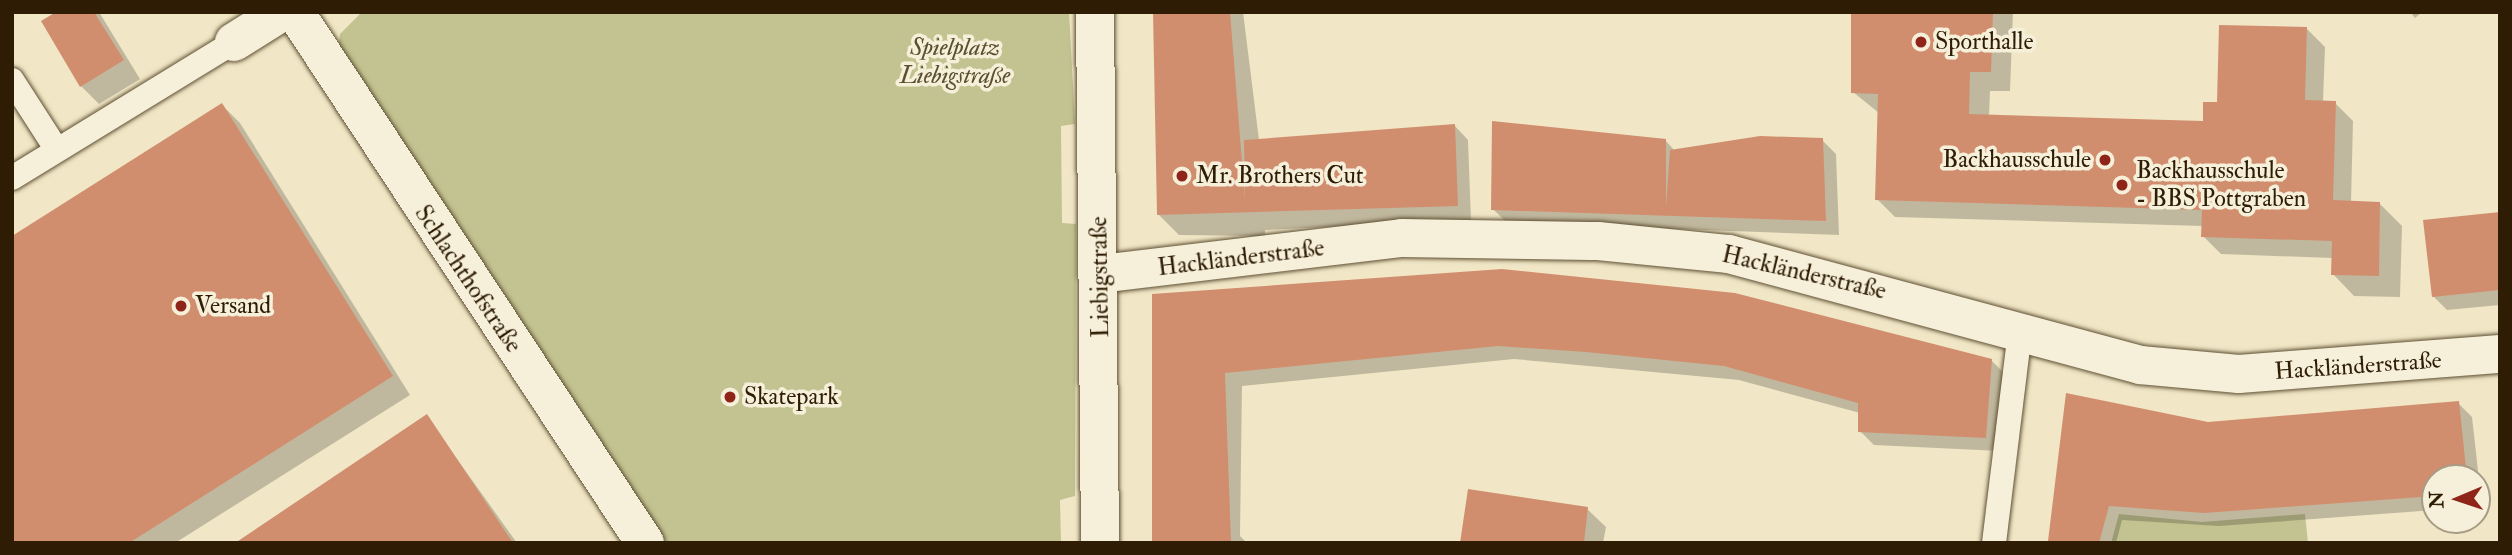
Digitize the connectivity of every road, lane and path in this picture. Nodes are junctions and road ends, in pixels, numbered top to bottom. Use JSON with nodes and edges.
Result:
{"nodes":[{"id":1,"x":282,"y":12,"type":"edge"},
{"id":2,"x":296,"y":12,"type":"edge"},
{"id":3,"x":1095,"y":12,"type":"edge"},
{"id":4,"x":234,"y":42,"type":"joint"},
{"id":5,"x":12,"y":80,"type":"edge"},
{"id":6,"x":57,"y":150,"type":"junction"},
{"id":7,"x":12,"y":178,"type":"edge"},
{"id":8,"x":1100,"y":274,"type":"junction"},
{"id":9,"x":2020,"y":330,"type":"junction"},
{"id":10,"x":2500,"y":354,"type":"edge"},
{"id":11,"x":645,"y":543,"type":"edge"},
{"id":12,"x":1100,"y":543,"type":"edge"},
{"id":13,"x":1994,"y":543,"type":"edge"}],
"edges":[{"from":1,"to":4,"type":"street"},
{"from":2,"to":11,"type":"street","name":"Schlachthofstraße"},
{"from":3,"to":8,"type":"street","name":"Liebigstraße"},
{"from":4,"to":6,"type":"lane"},
{"from":5,"to":6,"type":"lane"},
{"from":6,"to":7,"type":"lane"},
{"from":8,"to":9,"type":"street","name":"Hackländerstraße"},
{"from":8,"to":12,"type":"street","name":"Liebigstraße"},
{"from":9,"to":10,"type":"street","name":"Hackländerstraße"},
{"from":9,"to":13,"type":"lane"}]}
